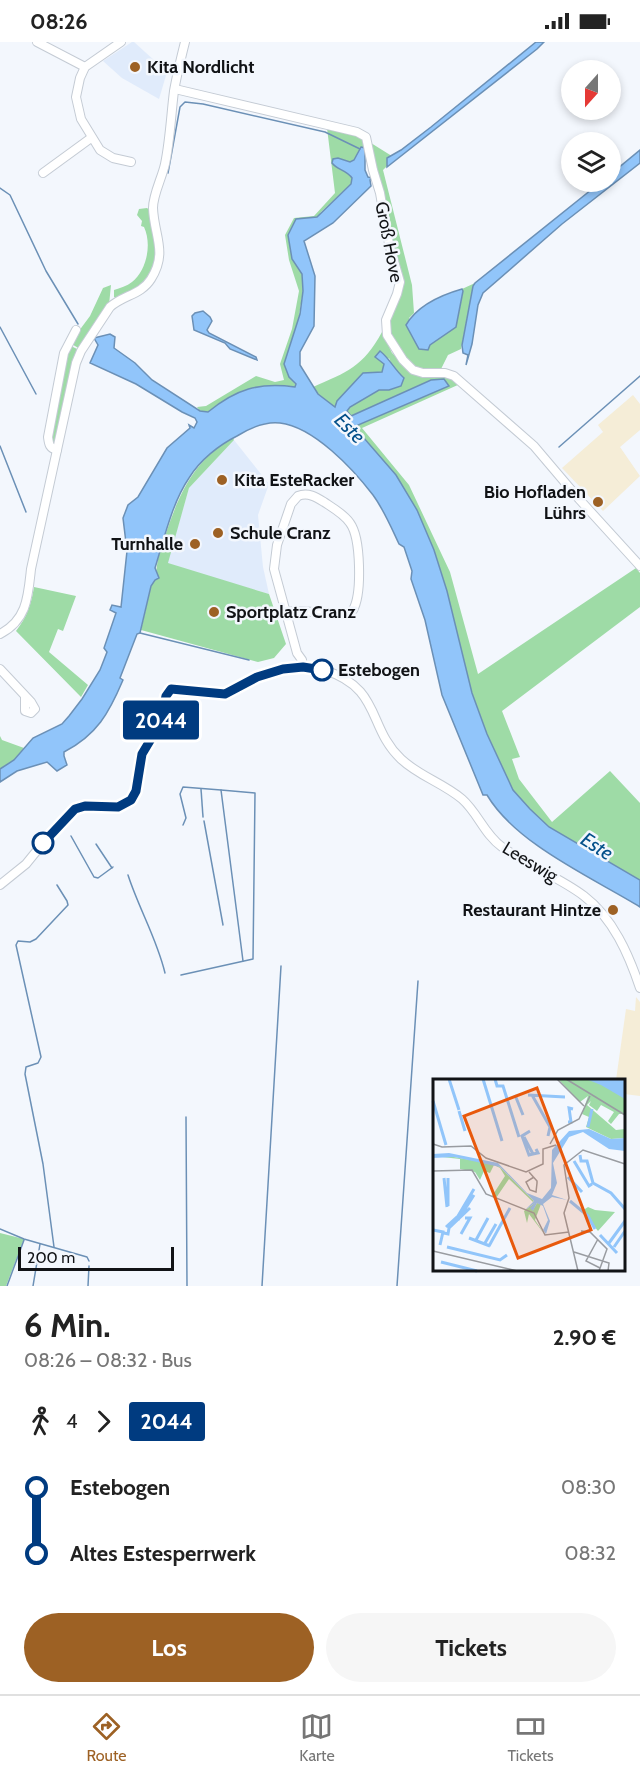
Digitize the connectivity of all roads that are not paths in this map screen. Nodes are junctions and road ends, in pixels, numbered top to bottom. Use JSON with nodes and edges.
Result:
{"nodes":[{"id":1,"x":36,"y":42,"type":"edge"},
{"id":2,"x":121,"y":42,"type":"edge"},
{"id":3,"x":186,"y":42,"type":"edge"},
{"id":4,"x":85,"y":67,"type":"junction"},
{"id":5,"x":175,"y":89,"type":"junction"},
{"id":6,"x":92,"y":138,"type":"junction"},
{"id":7,"x":131,"y":162,"type":"dead end"},
{"id":8,"x":43,"y":173,"type":"dead end"},
{"id":9,"x":76,"y":330,"type":"dead end"},
{"id":10,"x":57,"y":450,"type":"junction"},
{"id":11,"x":640,"y":566,"type":"edge"},
{"id":12,"x":286,"y":612,"type":"junction"},
{"id":13,"x":0,"y":634,"type":"edge"},
{"id":14,"x":299,"y":667,"type":"junction"},
{"id":15,"x":0,"y":669,"type":"edge"},
{"id":16,"x":25,"y":697,"type":"dead end"},
{"id":17,"x":0,"y":885,"type":"edge"},
{"id":18,"x":640,"y":988,"type":"edge"}],
"edges":[{"from":1,"to":4,"type":"street"},
{"from":2,"to":4,"type":"street"},
{"from":3,"to":5,"type":"street"},
{"from":4,"to":6,"type":"street"},
{"from":5,"to":10,"type":"street"},
{"from":5,"to":11,"type":"street","name":"Groß Hove"},
{"from":6,"to":7,"type":"street"},
{"from":6,"to":8,"type":"street"},
{"from":9,"to":10,"type":"street"},
{"from":10,"to":13,"type":"street"},
{"from":12,"to":12,"type":"street"},
{"from":12,"to":14,"type":"street"},
{"from":14,"to":17,"type":"street"},
{"from":14,"to":18,"type":"street","name":"Leeswig"},
{"from":15,"to":16,"type":"street"}]}
